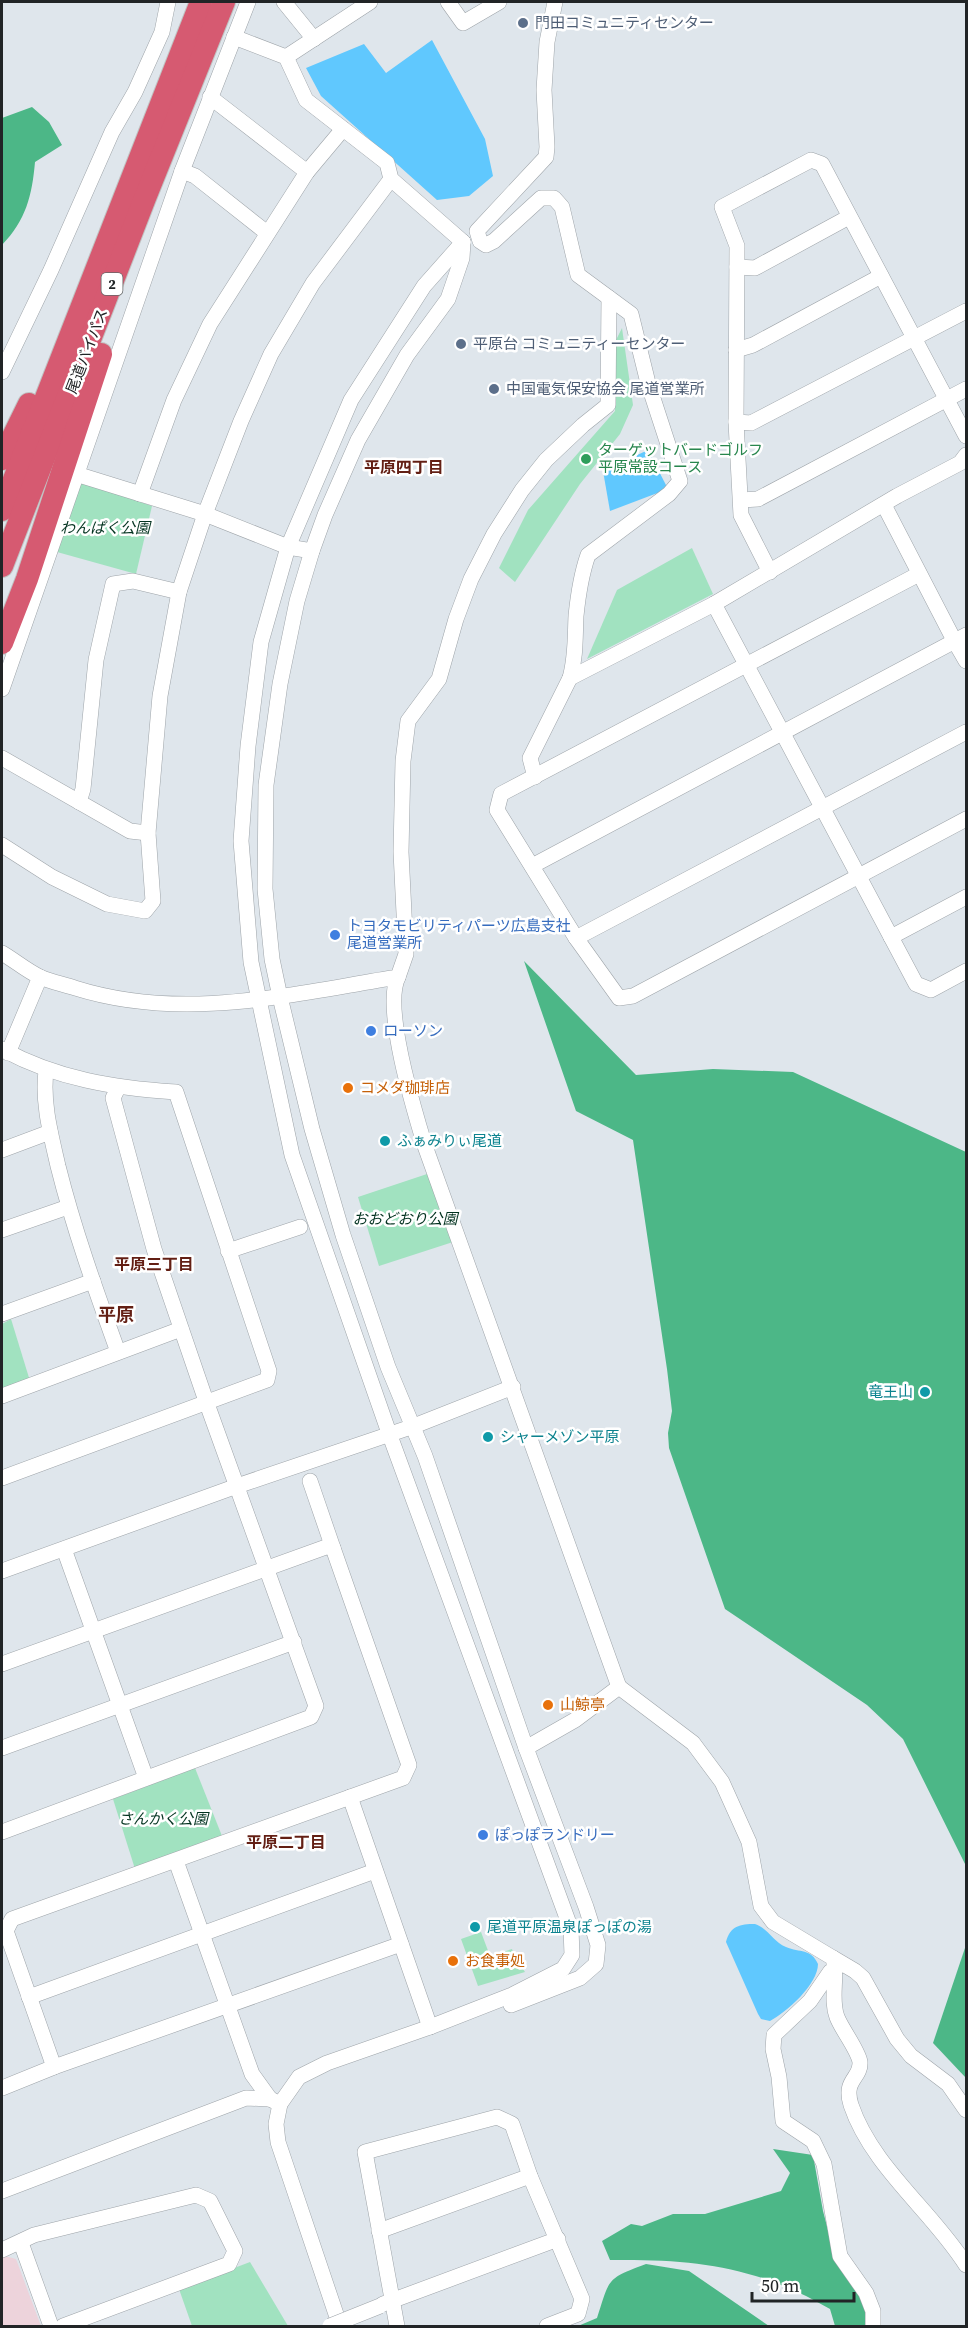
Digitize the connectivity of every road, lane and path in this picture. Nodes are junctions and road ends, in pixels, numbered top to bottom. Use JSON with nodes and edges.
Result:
{"nodes":[{"id":1,"x":168,"y":2,"type":"edge"},
{"id":2,"x":201,"y":2,"type":"edge"},
{"id":3,"x":224,"y":2,"type":"edge"},
{"id":4,"x":248,"y":2,"type":"edge"},
{"id":5,"x":284,"y":2,"type":"edge"},
{"id":6,"x":367,"y":2,"type":"edge"},
{"id":7,"x":448,"y":2,"type":"edge"},
{"id":8,"x":500,"y":2,"type":"edge"},
{"id":9,"x":555,"y":2,"type":"edge"},
{"id":10,"x":234,"y":37,"type":"junction"},
{"id":11,"x":314,"y":39,"type":"junction"},
{"id":12,"x":286,"y":57,"type":"junction"},
{"id":13,"x":210,"y":97,"type":"junction"},
{"id":14,"x":175,"y":122,"type":"junction"},
{"id":15,"x":343,"y":129,"type":"junction"},
{"id":16,"x":182,"y":171,"type":"junction"},
{"id":17,"x":307,"y":172,"type":"junction"},
{"id":18,"x":391,"y":179,"type":"junction"},
{"id":19,"x":849,"y":217,"type":"junction"},
{"id":20,"x":267,"y":233,"type":"junction"},
{"id":21,"x":463,"y":242,"type":"junction"},
{"id":22,"x":737,"y":267,"type":"junction"},
{"id":23,"x":94,"y":275,"type":"junction"},
{"id":24,"x":881,"y":276,"type":"junction"},
{"id":25,"x":424,"y":286,"type":"junction"},
{"id":26,"x":609,"y":298,"type":"junction"},
{"id":27,"x":448,"y":299,"type":"junction"},
{"id":28,"x":966,"y":311,"type":"edge"},
{"id":29,"x":915,"y":338,"type":"junction"},
{"id":30,"x":736,"y":350,"type":"junction"},
{"id":31,"x":2,"y":372,"type":"edge"},
{"id":32,"x":966,"y":389,"type":"edge"},
{"id":33,"x":948,"y":399,"type":"junction"},
{"id":34,"x":736,"y":423,"type":"junction"},
{"id":35,"x":966,"y":436,"type":"edge"},
{"id":36,"x":966,"y":455,"type":"edge"},
{"id":37,"x":2,"y":459,"type":"edge"},
{"id":38,"x":76,"y":474,"type":"junction"},
{"id":39,"x":140,"y":494,"type":"junction"},
{"id":40,"x":741,"y":500,"type":"junction"},
{"id":41,"x":884,"y":505,"type":"junction"},
{"id":42,"x":2,"y":510,"type":"edge"},
{"id":43,"x":205,"y":513,"type":"junction"},
{"id":44,"x":288,"y":547,"type":"junction"},
{"id":45,"x":312,"y":551,"type":"junction"},
{"id":46,"x":2,"y":566,"type":"edge"},
{"id":47,"x":770,"y":572,"type":"junction"},
{"id":48,"x":919,"y":574,"type":"junction"},
{"id":49,"x":179,"y":592,"type":"junction"},
{"id":50,"x":714,"y":604,"type":"junction"},
{"id":51,"x":961,"y":639,"type":"edge"},
{"id":52,"x":2,"y":643,"type":"edge"},
{"id":53,"x":966,"y":660,"type":"edge"},
{"id":54,"x":746,"y":663,"type":"junction"},
{"id":55,"x":570,"y":678,"type":"junction"},
{"id":56,"x":2,"y":689,"type":"edge"},
{"id":57,"x":966,"y":732,"type":"edge"},
{"id":58,"x":783,"y":733,"type":"junction"},
{"id":59,"x":2,"y":758,"type":"edge"},
{"id":60,"x":535,"y":777,"type":"junction"},
{"id":61,"x":79,"y":802,"type":"junction"},
{"id":62,"x":823,"y":808,"type":"junction"},
{"id":63,"x":966,"y":819,"type":"edge"},
{"id":64,"x":148,"y":833,"type":"junction"},
{"id":65,"x":2,"y":845,"type":"edge"},
{"id":66,"x":532,"y":866,"type":"junction"},
{"id":67,"x":859,"y":875,"type":"junction"},
{"id":68,"x":966,"y":897,"type":"edge"},
{"id":69,"x":891,"y":937,"type":"junction"},
{"id":70,"x":576,"y":938,"type":"junction"},
{"id":71,"x":2,"y":952,"type":"edge"},
{"id":72,"x":966,"y":971,"type":"edge"},
{"id":73,"x":398,"y":976,"type":"junction"},
{"id":74,"x":40,"y":977,"type":"junction"},
{"id":75,"x":280,"y":997,"type":"junction"},
{"id":76,"x":257,"y":999,"type":"junction"},
{"id":77,"x":5,"y":1051,"type":"edge"},
{"id":78,"x":46,"y":1071,"type":"junction"},
{"id":79,"x":118,"y":1088,"type":"junction"},
{"id":80,"x":50,"y":1132,"type":"junction"},
{"id":81,"x":2,"y":1150,"type":"edge"},
{"id":82,"x":68,"y":1207,"type":"junction"},
{"id":83,"x":300,"y":1227,"type":"dead end"},
{"id":84,"x":2,"y":1230,"type":"edge"},
{"id":85,"x":228,"y":1251,"type":"junction"},
{"id":86,"x":93,"y":1281,"type":"junction"},
{"id":87,"x":2,"y":1314,"type":"edge"},
{"id":88,"x":181,"y":1329,"type":"junction"},
{"id":89,"x":118,"y":1352,"type":"junction"},
{"id":90,"x":513,"y":1387,"type":"junction"},
{"id":91,"x":2,"y":1396,"type":"edge"},
{"id":92,"x":206,"y":1401,"type":"junction"},
{"id":93,"x":414,"y":1426,"type":"junction"},
{"id":94,"x":389,"y":1433,"type":"junction"},
{"id":95,"x":2,"y":1478,"type":"edge"},
{"id":96,"x":310,"y":1481,"type":"dead end"},
{"id":97,"x":237,"y":1486,"type":"junction"},
{"id":98,"x":333,"y":1548,"type":"junction"},
{"id":99,"x":64,"y":1549,"type":"junction"},
{"id":100,"x":267,"y":1568,"type":"junction"},
{"id":101,"x":2,"y":1571,"type":"edge"},
{"id":102,"x":94,"y":1632,"type":"junction"},
{"id":103,"x":294,"y":1642,"type":"junction"},
{"id":104,"x":2,"y":1664,"type":"edge"},
{"id":105,"x":620,"y":1687,"type":"junction"},
{"id":106,"x":119,"y":1706,"type":"junction"},
{"id":107,"x":2,"y":1748,"type":"edge"},
{"id":108,"x":526,"y":1748,"type":"junction"},
{"id":109,"x":146,"y":1778,"type":"junction"},
{"id":110,"x":350,"y":1797,"type":"junction"},
{"id":111,"x":2,"y":1832,"type":"edge"},
{"id":112,"x":557,"y":1833,"type":"junction"},
{"id":113,"x":537,"y":1839,"type":"junction"},
{"id":114,"x":176,"y":1861,"type":"junction"},
{"id":115,"x":375,"y":1871,"type":"junction"},
{"id":116,"x":201,"y":1935,"type":"junction"},
{"id":117,"x":402,"y":1944,"type":"junction"},
{"id":118,"x":835,"y":1964,"type":"junction"},
{"id":119,"x":29,"y":1997,"type":"junction"},
{"id":120,"x":229,"y":2006,"type":"junction"},
{"id":121,"x":430,"y":2027,"type":"junction"},
{"id":122,"x":54,"y":2067,"type":"junction"},
{"id":123,"x":2,"y":2088,"type":"edge"},
{"id":124,"x":275,"y":2102,"type":"junction"},
{"id":125,"x":966,"y":2110,"type":"edge"},
{"id":126,"x":530,"y":2176,"type":"junction"},
{"id":127,"x":2,"y":2191,"type":"edge"},
{"id":128,"x":379,"y":2231,"type":"junction"},
{"id":129,"x":558,"y":2239,"type":"junction"},
{"id":130,"x":21,"y":2243,"type":"junction"},
{"id":131,"x":2,"y":2250,"type":"edge"},
{"id":132,"x":966,"y":2265,"type":"edge"},
{"id":133,"x":386,"y":2303,"type":"junction"},
{"id":134,"x":51,"y":2326,"type":"edge"},
{"id":135,"x":63,"y":2326,"type":"edge"},
{"id":136,"x":330,"y":2326,"type":"edge"},
{"id":137,"x":340,"y":2326,"type":"edge"},
{"id":138,"x":397,"y":2326,"type":"edge"},
{"id":139,"x":547,"y":2326,"type":"edge"},
{"id":140,"x":873,"y":2326,"type":"edge"}],
"edges":[{"from":1,"to":31,"type":"street"},
{"from":2,"to":23,"type":"highway","name":"尾道バイパス","number":"2"},
{"from":3,"to":14,"type":"highway","name":"尾道バイパス","number":"2"},
{"from":4,"to":10,"type":"street"},
{"from":5,"to":11,"type":"street"},
{"from":6,"to":11,"type":"street"},
{"from":7,"to":8,"type":"street"},
{"from":9,"to":26,"type":"street"},
{"from":10,"to":12,"type":"street"},
{"from":10,"to":13,"type":"street"},
{"from":11,"to":12,"type":"street"},
{"from":12,"to":15,"type":"street"},
{"from":13,"to":16,"type":"street"},
{"from":13,"to":17,"type":"street"},
{"from":14,"to":46,"type":"highway","name":"尾道バイパス","number":"2"},
{"from":14,"to":52,"type":"highway"},
{"from":15,"to":17,"type":"street"},
{"from":15,"to":18,"type":"street"},
{"from":16,"to":20,"type":"street"},
{"from":16,"to":38,"type":"street"},
{"from":17,"to":20,"type":"street"},
{"from":18,"to":21,"type":"street"},
{"from":18,"to":43,"type":"street"},
{"from":19,"to":22,"type":"street"},
{"from":19,"to":22,"type":"street"},
{"from":19,"to":24,"type":"street"},
{"from":20,"to":39,"type":"street"},
{"from":21,"to":25,"type":"street"},
{"from":21,"to":27,"type":"street"},
{"from":22,"to":30,"type":"street"},
{"from":23,"to":37,"type":"highway"},
{"from":23,"to":42,"type":"highway","name":"尾道バイパス","number":"2"},
{"from":24,"to":29,"type":"street"},
{"from":24,"to":30,"type":"street"},
{"from":25,"to":27,"type":"street"},
{"from":25,"to":44,"type":"street"},
{"from":26,"to":55,"type":"street"},
{"from":26,"to":73,"type":"street"},
{"from":27,"to":45,"type":"street"},
{"from":28,"to":29,"type":"street"},
{"from":29,"to":33,"type":"street"},
{"from":29,"to":34,"type":"street"},
{"from":30,"to":34,"type":"street"},
{"from":32,"to":33,"type":"street"},
{"from":33,"to":35,"type":"street"},
{"from":33,"to":40,"type":"street"},
{"from":34,"to":40,"type":"street"},
{"from":36,"to":41,"type":"street"},
{"from":38,"to":39,"type":"street"},
{"from":38,"to":56,"type":"street"},
{"from":39,"to":43,"type":"street"},
{"from":40,"to":47,"type":"street"},
{"from":41,"to":47,"type":"street"},
{"from":41,"to":48,"type":"street"},
{"from":43,"to":44,"type":"street"},
{"from":43,"to":49,"type":"street"},
{"from":44,"to":45,"type":"street"},
{"from":44,"to":76,"type":"street"},
{"from":45,"to":75,"type":"street"},
{"from":47,"to":50,"type":"street"},
{"from":48,"to":51,"type":"street"},
{"from":48,"to":54,"type":"street"},
{"from":49,"to":61,"type":"street"},
{"from":49,"to":64,"type":"street"},
{"from":50,"to":54,"type":"street"},
{"from":50,"to":55,"type":"street"},
{"from":51,"to":53,"type":"street"},
{"from":51,"to":58,"type":"street"},
{"from":54,"to":58,"type":"street"},
{"from":54,"to":60,"type":"street"},
{"from":55,"to":60,"type":"street"},
{"from":57,"to":62,"type":"street"},
{"from":58,"to":62,"type":"street"},
{"from":58,"to":66,"type":"street"},
{"from":59,"to":61,"type":"street"},
{"from":60,"to":66,"type":"street"},
{"from":61,"to":64,"type":"street"},
{"from":62,"to":67,"type":"street"},
{"from":62,"to":70,"type":"street"},
{"from":63,"to":67,"type":"street"},
{"from":64,"to":65,"type":"street"},
{"from":66,"to":70,"type":"street"},
{"from":67,"to":69,"type":"street"},
{"from":67,"to":70,"type":"street"},
{"from":68,"to":69,"type":"street"},
{"from":69,"to":72,"type":"street"},
{"from":71,"to":74,"type":"street"},
{"from":73,"to":75,"type":"street"},
{"from":73,"to":90,"type":"street"},
{"from":74,"to":76,"type":"street"},
{"from":74,"to":77,"type":"street"},
{"from":75,"to":76,"type":"street"},
{"from":75,"to":93,"type":"street"},
{"from":76,"to":94,"type":"street"},
{"from":77,"to":78,"type":"street"},
{"from":78,"to":79,"type":"street"},
{"from":78,"to":80,"type":"street"},
{"from":79,"to":85,"type":"street"},
{"from":79,"to":88,"type":"street"},
{"from":80,"to":81,"type":"street"},
{"from":80,"to":82,"type":"street"},
{"from":82,"to":84,"type":"street"},
{"from":82,"to":86,"type":"street"},
{"from":83,"to":85,"type":"street"},
{"from":85,"to":92,"type":"street"},
{"from":86,"to":87,"type":"street"},
{"from":86,"to":89,"type":"street"},
{"from":88,"to":89,"type":"street"},
{"from":88,"to":92,"type":"street"},
{"from":89,"to":91,"type":"street"},
{"from":90,"to":93,"type":"street"},
{"from":90,"to":105,"type":"street"},
{"from":92,"to":95,"type":"street"},
{"from":92,"to":97,"type":"street"},
{"from":93,"to":94,"type":"street"},
{"from":93,"to":108,"type":"street"},
{"from":94,"to":97,"type":"street"},
{"from":94,"to":113,"type":"street"},
{"from":96,"to":98,"type":"street"},
{"from":97,"to":99,"type":"street"},
{"from":97,"to":100,"type":"street"},
{"from":98,"to":100,"type":"street"},
{"from":98,"to":110,"type":"street"},
{"from":99,"to":101,"type":"street"},
{"from":99,"to":102,"type":"street"},
{"from":100,"to":102,"type":"street"},
{"from":100,"to":103,"type":"street"},
{"from":102,"to":104,"type":"street"},
{"from":102,"to":106,"type":"street"},
{"from":103,"to":106,"type":"street"},
{"from":103,"to":109,"type":"street"},
{"from":105,"to":108,"type":"street"},
{"from":105,"to":118,"type":"street"},
{"from":106,"to":107,"type":"street"},
{"from":106,"to":109,"type":"street"},
{"from":108,"to":112,"type":"street"},
{"from":109,"to":111,"type":"street"},
{"from":110,"to":114,"type":"street"},
{"from":110,"to":115,"type":"street"},
{"from":112,"to":113,"type":"street"},
{"from":112,"to":121,"type":"street"},
{"from":113,"to":121,"type":"street"},
{"from":114,"to":116,"type":"street"},
{"from":114,"to":119,"type":"street"},
{"from":115,"to":116,"type":"street"},
{"from":115,"to":117,"type":"street"},
{"from":116,"to":119,"type":"street"},
{"from":116,"to":120,"type":"street"},
{"from":117,"to":120,"type":"street"},
{"from":117,"to":121,"type":"street"},
{"from":118,"to":125,"type":"street"},
{"from":118,"to":132,"type":"street"},
{"from":118,"to":140,"type":"street"},
{"from":119,"to":122,"type":"street"},
{"from":120,"to":122,"type":"street"},
{"from":120,"to":124,"type":"street"},
{"from":121,"to":124,"type":"street"},
{"from":122,"to":123,"type":"street"},
{"from":124,"to":127,"type":"street"},
{"from":124,"to":137,"type":"street"},
{"from":126,"to":128,"type":"street"},
{"from":126,"to":128,"type":"street"},
{"from":126,"to":129,"type":"street"},
{"from":128,"to":133,"type":"street"},
{"from":129,"to":133,"type":"street"},
{"from":129,"to":139,"type":"street"},
{"from":130,"to":131,"type":"street"},
{"from":130,"to":134,"type":"street"},
{"from":130,"to":135,"type":"street"},
{"from":133,"to":136,"type":"street","bridge":true},
{"from":133,"to":138,"type":"street"}]}
